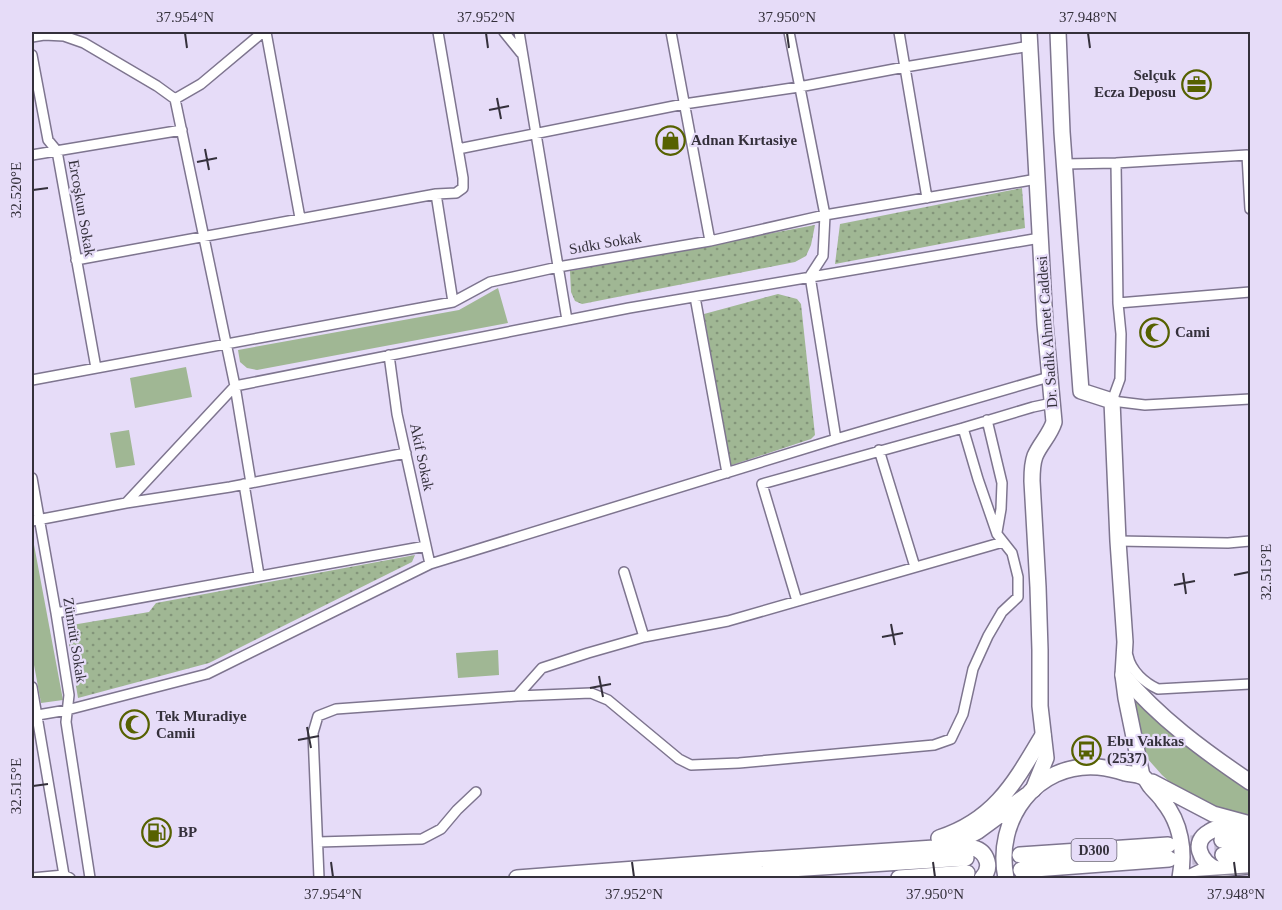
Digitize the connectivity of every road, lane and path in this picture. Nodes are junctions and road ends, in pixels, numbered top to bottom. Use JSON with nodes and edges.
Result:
{"nodes":[{"id":1,"x":264,"y":32,"type":"edge"},
{"id":2,"x":438,"y":32,"type":"edge"},
{"id":3,"x":504,"y":32,"type":"edge"},
{"id":4,"x":519,"y":32,"type":"edge"},
{"id":5,"x":671,"y":32,"type":"edge"},
{"id":6,"x":789,"y":32,"type":"edge"},
{"id":7,"x":899,"y":32,"type":"edge"},
{"id":8,"x":1058,"y":32,"type":"edge"},
{"id":9,"x":32,"y":37,"type":"edge"},
{"id":10,"x":1029,"y":39,"type":"edge"},
{"id":11,"x":32,"y":56,"type":"edge"},
{"id":12,"x":523,"y":56,"type":"junction"},
{"id":13,"x":905,"y":67,"type":"junction"},
{"id":14,"x":799,"y":87,"type":"junction"},
{"id":15,"x":175,"y":99,"type":"junction"},
{"id":16,"x":684,"y":104,"type":"junction"},
{"id":17,"x":182,"y":130,"type":"junction"},
{"id":18,"x":536,"y":133,"type":"junction"},
{"id":19,"x":458,"y":148,"type":"junction"},
{"id":20,"x":57,"y":151,"type":"junction"},
{"id":21,"x":32,"y":154,"type":"edge"},
{"id":22,"x":1249,"y":154,"type":"edge"},
{"id":23,"x":1116,"y":163,"type":"junction"},
{"id":24,"x":1065,"y":164,"type":"junction"},
{"id":25,"x":1037,"y":179,"type":"junction"},
{"id":26,"x":436,"y":194,"type":"junction"},
{"id":27,"x":927,"y":198,"type":"junction"},
{"id":28,"x":1251,"y":209,"type":"edge"},
{"id":29,"x":825,"y":215,"type":"junction"},
{"id":30,"x":300,"y":218,"type":"junction"},
{"id":31,"x":204,"y":235,"type":"junction"},
{"id":32,"x":1040,"y":238,"type":"junction"},
{"id":33,"x":710,"y":241,"type":"junction"},
{"id":34,"x":76,"y":260,"type":"junction"},
{"id":35,"x":558,"y":267,"type":"junction"},
{"id":36,"x":810,"y":276,"type":"junction"},
{"id":37,"x":1251,"y":292,"type":"edge"},
{"id":38,"x":696,"y":297,"type":"junction"},
{"id":39,"x":453,"y":302,"type":"junction"},
{"id":40,"x":1118,"y":303,"type":"junction"},
{"id":41,"x":567,"y":320,"type":"junction"},
{"id":42,"x":226,"y":343,"type":"junction"},
{"id":43,"x":389,"y":355,"type":"junction"},
{"id":44,"x":96,"y":368,"type":"junction"},
{"id":45,"x":1049,"y":377,"type":"junction"},
{"id":46,"x":32,"y":380,"type":"edge"},
{"id":47,"x":235,"y":386,"type":"junction"},
{"id":48,"x":1251,"y":399,"type":"edge"},
{"id":49,"x":1112,"y":401,"type":"junction"},
{"id":50,"x":1052,"y":403,"type":"junction"},
{"id":51,"x":987,"y":420,"type":"junction"},
{"id":52,"x":963,"y":428,"type":"junction"},
{"id":53,"x":836,"y":439,"type":"junction"},
{"id":54,"x":879,"y":450,"type":"junction"},
{"id":55,"x":406,"y":453,"type":"junction"},
{"id":56,"x":727,"y":473,"type":"junction"},
{"id":57,"x":32,"y":478,"type":"edge"},
{"id":58,"x":248,"y":483,"type":"junction"},
{"id":59,"x":126,"y":503,"type":"junction"},
{"id":60,"x":35,"y":520,"type":"edge"},
{"id":61,"x":1000,"y":538,"type":"junction"},
{"id":62,"x":1118,"y":541,"type":"junction"},
{"id":63,"x":1251,"y":541,"type":"edge"},
{"id":64,"x":426,"y":546,"type":"junction"},
{"id":65,"x":430,"y":564,"type":"junction"},
{"id":66,"x":915,"y":567,"type":"junction"},
{"id":67,"x":624,"y":572,"type":"dead end"},
{"id":68,"x":259,"y":575,"type":"junction"},
{"id":69,"x":797,"y":601,"type":"junction"},
{"id":70,"x":56,"y":613,"type":"junction"},
{"id":71,"x":644,"y":637,"type":"junction"},
{"id":72,"x":1125,"y":642,"type":"junction"},
{"id":73,"x":1123,"y":675,"type":"junction"},
{"id":74,"x":1251,"y":684,"type":"edge"},
{"id":75,"x":32,"y":687,"type":"edge"},
{"id":76,"x":517,"y":696,"type":"junction"},
{"id":77,"x":67,"y":710,"type":"junction"},
{"id":78,"x":34,"y":716,"type":"edge"},
{"id":79,"x":1043,"y":735,"type":"junction"},
{"id":80,"x":1144,"y":778,"type":"junction"},
{"id":81,"x":1251,"y":782,"type":"edge"},
{"id":82,"x":476,"y":792,"type":"dead end"},
{"id":83,"x":1030,"y":792,"type":"junction"},
{"id":84,"x":1251,"y":824,"type":"edge"},
{"id":85,"x":1251,"y":838,"type":"edge"},
{"id":86,"x":318,"y":842,"type":"junction"},
{"id":87,"x":934,"y":848,"type":"junction"},
{"id":88,"x":874,"y":852,"type":"junction"},
{"id":89,"x":1168,"y":852,"type":"tunnel mouth"},
{"id":90,"x":1251,"y":853,"type":"edge"},
{"id":91,"x":1220,"y":855,"type":"junction"},
{"id":92,"x":1020,"y":862,"type":"dead end"},
{"id":93,"x":1251,"y":866,"type":"edge"},
{"id":94,"x":972,"y":870,"type":"edge"},
{"id":95,"x":67,"y":877,"type":"edge"},
{"id":96,"x":32,"y":878,"type":"edge"},
{"id":97,"x":90,"y":879,"type":"edge"},
{"id":98,"x":319,"y":879,"type":"edge"},
{"id":99,"x":517,"y":879,"type":"edge"},
{"id":100,"x":641,"y":879,"type":"edge"},
{"id":101,"x":899,"y":879,"type":"edge"},
{"id":102,"x":1006,"y":879,"type":"edge"},
{"id":103,"x":1180,"y":879,"type":"edge"},
{"id":104,"x":1189,"y":879,"type":"edge"}],
"edges":[{"from":1,"to":15,"type":"street"},
{"from":1,"to":30,"type":"street"},
{"from":2,"to":19,"type":"street"},
{"from":3,"to":12,"type":"street"},
{"from":4,"to":12,"type":"street"},
{"from":5,"to":16,"type":"street"},
{"from":6,"to":14,"type":"street"},
{"from":7,"to":13,"type":"street"},
{"from":8,"to":24,"type":"main road","name":"Dr. Sadık Ahmet Caddesi"},
{"from":9,"to":15,"type":"street"},
{"from":10,"to":13,"type":"street"},
{"from":10,"to":25,"type":"main road","name":"Dr. Sadık Ahmet Caddesi"},
{"from":11,"to":20,"type":"street","name":"Ercoşkun Sokak"},
{"from":12,"to":18,"type":"street"},
{"from":13,"to":14,"type":"street"},
{"from":13,"to":27,"type":"street"},
{"from":14,"to":16,"type":"street"},
{"from":14,"to":29,"type":"street"},
{"from":15,"to":17,"type":"street"},
{"from":16,"to":18,"type":"street"},
{"from":16,"to":33,"type":"street"},
{"from":17,"to":20,"type":"street"},
{"from":17,"to":31,"type":"street"},
{"from":18,"to":19,"type":"street"},
{"from":18,"to":35,"type":"street"},
{"from":19,"to":26,"type":"street"},
{"from":20,"to":21,"type":"street"},
{"from":20,"to":34,"type":"street","name":"Ercoşkun Sokak"},
{"from":22,"to":23,"type":"street"},
{"from":22,"to":28,"type":"street"},
{"from":23,"to":24,"type":"street"},
{"from":23,"to":40,"type":"street"},
{"from":24,"to":49,"type":"main road","name":"Dr. Sadık Ahmet Caddesi"},
{"from":25,"to":27,"type":"street","name":"Sıdkı Sokak"},
{"from":25,"to":32,"type":"main road","name":"Dr. Sadık Ahmet Caddesi"},
{"from":26,"to":30,"type":"street"},
{"from":26,"to":39,"type":"street"},
{"from":27,"to":29,"type":"street","name":"Sıdkı Sokak"},
{"from":29,"to":33,"type":"street","name":"Sıdkı Sokak"},
{"from":29,"to":36,"type":"street"},
{"from":30,"to":31,"type":"street"},
{"from":31,"to":34,"type":"street"},
{"from":31,"to":42,"type":"street"},
{"from":32,"to":36,"type":"street"},
{"from":32,"to":45,"type":"main road","name":"Dr. Sadık Ahmet Caddesi"},
{"from":33,"to":35,"type":"street","name":"Sıdkı Sokak"},
{"from":34,"to":44,"type":"street","name":"Ercoşkun Sokak"},
{"from":35,"to":39,"type":"street","name":"Sıdkı Sokak"},
{"from":35,"to":41,"type":"street"},
{"from":36,"to":38,"type":"street"},
{"from":36,"to":53,"type":"street"},
{"from":37,"to":40,"type":"street"},
{"from":38,"to":41,"type":"street"},
{"from":38,"to":56,"type":"street"},
{"from":39,"to":42,"type":"street","name":"Sıdkı Sokak"},
{"from":40,"to":49,"type":"street"},
{"from":41,"to":43,"type":"street"},
{"from":42,"to":44,"type":"street","name":"Sıdkı Sokak"},
{"from":42,"to":47,"type":"street"},
{"from":43,"to":47,"type":"street"},
{"from":43,"to":55,"type":"street","name":"Akif Sokak"},
{"from":44,"to":46,"type":"street","name":"Sıdkı Sokak"},
{"from":45,"to":50,"type":"main road","name":"Dr. Sadık Ahmet Caddesi"},
{"from":45,"to":53,"type":"street"},
{"from":47,"to":58,"type":"street"},
{"from":47,"to":59,"type":"street"},
{"from":48,"to":49,"type":"street"},
{"from":49,"to":62,"type":"main road"},
{"from":50,"to":51,"type":"street"},
{"from":50,"to":79,"type":"main road","name":"Dr. Sadık Ahmet Caddesi"},
{"from":51,"to":52,"type":"street"},
{"from":51,"to":61,"type":"street"},
{"from":52,"to":54,"type":"street"},
{"from":52,"to":61,"type":"street"},
{"from":53,"to":56,"type":"street"},
{"from":54,"to":66,"type":"street"},
{"from":54,"to":69,"type":"street"},
{"from":55,"to":58,"type":"street"},
{"from":55,"to":64,"type":"street","name":"Akif Sokak"},
{"from":56,"to":65,"type":"street"},
{"from":57,"to":60,"type":"street","name":"Zümrüt Sokak"},
{"from":58,"to":59,"type":"street"},
{"from":58,"to":68,"type":"street"},
{"from":59,"to":60,"type":"street"},
{"from":60,"to":70,"type":"street","name":"Zümrüt Sokak"},
{"from":61,"to":66,"type":"street"},
{"from":61,"to":76,"type":"street"},
{"from":62,"to":63,"type":"street"},
{"from":62,"to":72,"type":"main road"},
{"from":64,"to":65,"type":"street","name":"Akif Sokak"},
{"from":64,"to":68,"type":"street"},
{"from":65,"to":77,"type":"street"},
{"from":66,"to":69,"type":"street"},
{"from":67,"to":71,"type":"street"},
{"from":68,"to":70,"type":"street"},
{"from":69,"to":71,"type":"street"},
{"from":70,"to":77,"type":"street","name":"Zümrüt Sokak"},
{"from":71,"to":76,"type":"street"},
{"from":72,"to":73,"type":"main road"},
{"from":72,"to":74,"type":"street"},
{"from":73,"to":80,"type":"main road"},
{"from":73,"to":81,"type":"main road"},
{"from":75,"to":78,"type":"street"},
{"from":76,"to":86,"type":"street"},
{"from":77,"to":78,"type":"street"},
{"from":77,"to":97,"type":"street","name":"Zümrüt Sokak"},
{"from":78,"to":95,"type":"street"},
{"from":79,"to":83,"type":"main road","name":"Dr. Sadık Ahmet Caddesi"},
{"from":79,"to":88,"type":"main road"},
{"from":80,"to":83,"type":"main road"},
{"from":80,"to":84,"type":"main road"},
{"from":80,"to":103,"type":"main road"},
{"from":82,"to":86,"type":"street"},
{"from":83,"to":87,"type":"main road"},
{"from":83,"to":102,"type":"main road"},
{"from":84,"to":91,"type":"main road"},
{"from":85,"to":91,"type":"main road"},
{"from":86,"to":98,"type":"street"},
{"from":87,"to":88,"type":"main road"},
{"from":87,"to":94,"type":"main road"},
{"from":88,"to":99,"type":"main road"},
{"from":89,"to":92,"type":"main road","number":"D300"},
{"from":90,"to":91,"type":"main road"},
{"from":91,"to":93,"type":"main road"},
{"from":91,"to":104,"type":"main road"},
{"from":94,"to":100,"type":"main road"},
{"from":94,"to":101,"type":"main road"},
{"from":95,"to":96,"type":"street"}]}
